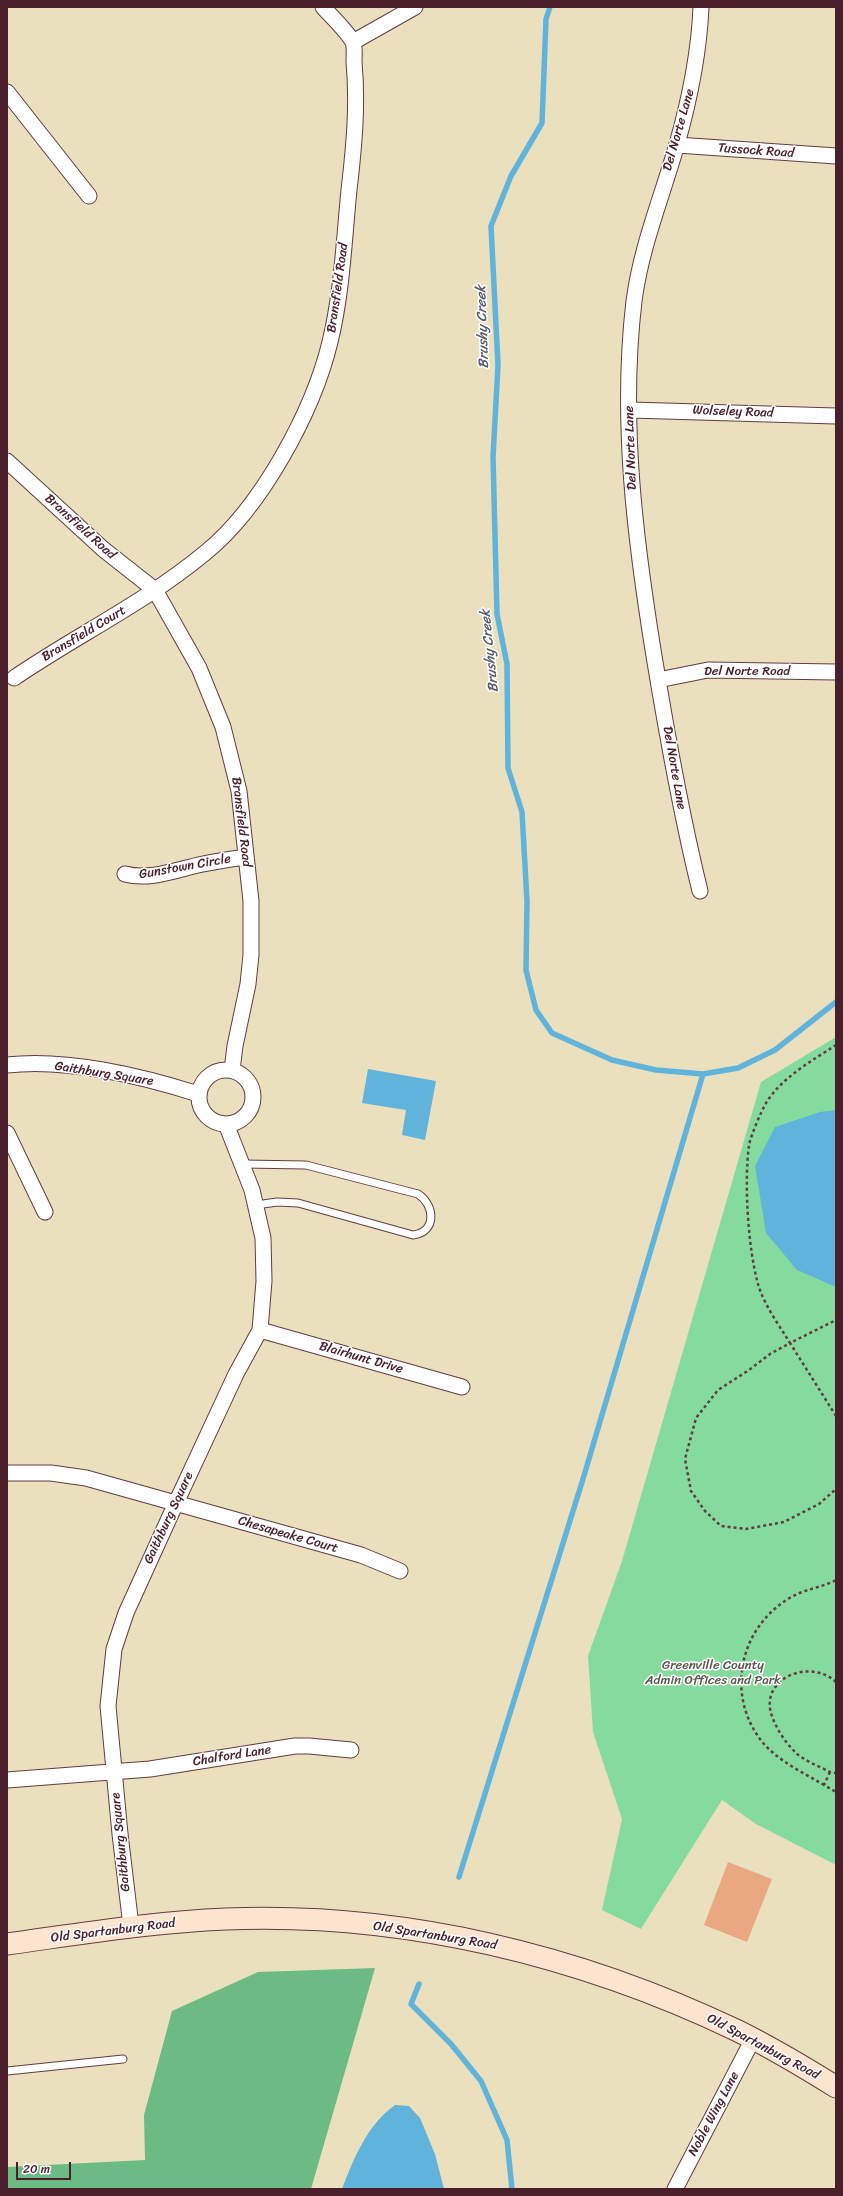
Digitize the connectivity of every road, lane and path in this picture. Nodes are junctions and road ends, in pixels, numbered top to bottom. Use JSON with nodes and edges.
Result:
{"nodes":[{"id":1,"x":323,"y":7,"type":"edge"},
{"id":2,"x":415,"y":7,"type":"edge"},
{"id":3,"x":701,"y":7,"type":"edge"},
{"id":4,"x":353,"y":42,"type":"junction"},
{"id":5,"x":7,"y":92,"type":"edge"},
{"id":6,"x":677,"y":145,"type":"junction"},
{"id":7,"x":836,"y":156,"type":"edge"},
{"id":8,"x":89,"y":196,"type":"dead end"},
{"id":9,"x":630,"y":410,"type":"junction"},
{"id":10,"x":836,"y":416,"type":"edge"},
{"id":11,"x":7,"y":461,"type":"edge"},
{"id":12,"x":155,"y":590,"type":"junction"},
{"id":13,"x":836,"y":672,"type":"edge"},
{"id":14,"x":14,"y":678,"type":"dead end"},
{"id":15,"x":658,"y":680,"type":"junction"},
{"id":16,"x":246,"y":857,"type":"junction"},
{"id":17,"x":125,"y":874,"type":"dead end"},
{"id":18,"x":700,"y":891,"type":"dead end"},
{"id":19,"x":836,"y":1045,"type":"edge"},
{"id":20,"x":7,"y":1065,"type":"edge"},
{"id":21,"x":232,"y":1070,"type":"junction"},
{"id":22,"x":198,"y":1094,"type":"junction"},
{"id":23,"x":226,"y":1124,"type":"junction"},
{"id":24,"x":7,"y":1133,"type":"edge"},
{"id":25,"x":242,"y":1164,"type":"junction"},
{"id":26,"x":256,"y":1205,"type":"junction"},
{"id":27,"x":45,"y":1212,"type":"dead end"},
{"id":28,"x":836,"y":1320,"type":"edge"},
{"id":29,"x":260,"y":1330,"type":"junction"},
{"id":30,"x":790,"y":1343,"type":"junction"},
{"id":31,"x":462,"y":1387,"type":"dead end"},
{"id":32,"x":836,"y":1416,"type":"edge"},
{"id":33,"x":7,"y":1473,"type":"edge"},
{"id":34,"x":836,"y":1489,"type":"edge"},
{"id":35,"x":176,"y":1503,"type":"junction"},
{"id":36,"x":400,"y":1571,"type":"dead end"},
{"id":37,"x":836,"y":1580,"type":"edge"},
{"id":38,"x":836,"y":1682,"type":"edge"},
{"id":39,"x":351,"y":1750,"type":"dead end"},
{"id":40,"x":114,"y":1771,"type":"junction"},
{"id":41,"x":830,"y":1772,"type":"junction"},
{"id":42,"x":836,"y":1773,"type":"edge"},
{"id":43,"x":7,"y":1780,"type":"edge"},
{"id":44,"x":824,"y":1785,"type":"junction"},
{"id":45,"x":836,"y":1792,"type":"edge"},
{"id":46,"x":131,"y":1926,"type":"junction"},
{"id":47,"x":7,"y":1944,"type":"edge"},
{"id":48,"x":753,"y":2039,"type":"junction"},
{"id":49,"x":123,"y":2059,"type":"dead end"},
{"id":50,"x":7,"y":2072,"type":"edge"},
{"id":51,"x":836,"y":2087,"type":"edge"},
{"id":52,"x":674,"y":2189,"type":"edge"}],
"edges":[{"from":1,"to":4,"type":"street"},
{"from":2,"to":4,"type":"street"},
{"from":3,"to":6,"type":"street","name":"Del Norte Lane"},
{"from":4,"to":12,"type":"street","name":"Bransfield Road"},
{"from":5,"to":8,"type":"street"},
{"from":6,"to":7,"type":"street","name":"Tussock Road"},
{"from":6,"to":9,"type":"street","name":"Del Norte Lane"},
{"from":9,"to":10,"type":"street","name":"Wolseley Road"},
{"from":9,"to":15,"type":"street","name":"Del Norte Lane"},
{"from":11,"to":12,"type":"street","name":"Bransfield Road"},
{"from":12,"to":14,"type":"street","name":"Bransfield Court"},
{"from":12,"to":16,"type":"street","name":"Bransfield Road"},
{"from":13,"to":15,"type":"street","name":"Del Norte Road"},
{"from":15,"to":18,"type":"street","name":"Del Norte Lane"},
{"from":16,"to":17,"type":"street","name":"Gunstown Circle"},
{"from":16,"to":21,"type":"street","name":"Bransfield Road"},
{"from":19,"to":30,"type":"path"},
{"from":20,"to":22,"type":"street","name":"Gaithburg Square"},
{"from":21,"to":22,"type":"street"},
{"from":21,"to":23,"type":"street"},
{"from":22,"to":23,"type":"street"},
{"from":23,"to":25,"type":"street","name":"Gaithburg Square"},
{"from":24,"to":27,"type":"street"},
{"from":25,"to":26,"type":"street","name":"Gaithburg Square"},
{"from":25,"to":26,"type":"lane"},
{"from":26,"to":29,"type":"street","name":"Gaithburg Square"},
{"from":28,"to":30,"type":"path"},
{"from":29,"to":31,"type":"street","name":"Blairhunt Drive"},
{"from":29,"to":35,"type":"street","name":"Gaithburg Square"},
{"from":30,"to":32,"type":"path"},
{"from":30,"to":34,"type":"path"},
{"from":33,"to":35,"type":"street","name":"Chesapeake Court"},
{"from":35,"to":36,"type":"street","name":"Chesapeake Court"},
{"from":35,"to":40,"type":"street","name":"Gaithburg Square"},
{"from":37,"to":44,"type":"path"},
{"from":38,"to":41,"type":"path"},
{"from":39,"to":40,"type":"street","name":"Chalford Lane"},
{"from":40,"to":43,"type":"street","name":"Chalford Lane"},
{"from":40,"to":46,"type":"street","name":"Gaithburg Square"},
{"from":41,"to":42,"type":"path"},
{"from":41,"to":44,"type":"path"},
{"from":44,"to":45,"type":"path"},
{"from":46,"to":47,"type":"main road","name":"Old Spartanburg Road"},
{"from":46,"to":48,"type":"main road","name":"Old Spartanburg Road"},
{"from":48,"to":51,"type":"main road","name":"Old Spartanburg Road"},
{"from":48,"to":52,"type":"street","name":"Noble Wing Lane"},
{"from":49,"to":50,"type":"lane"}]}
